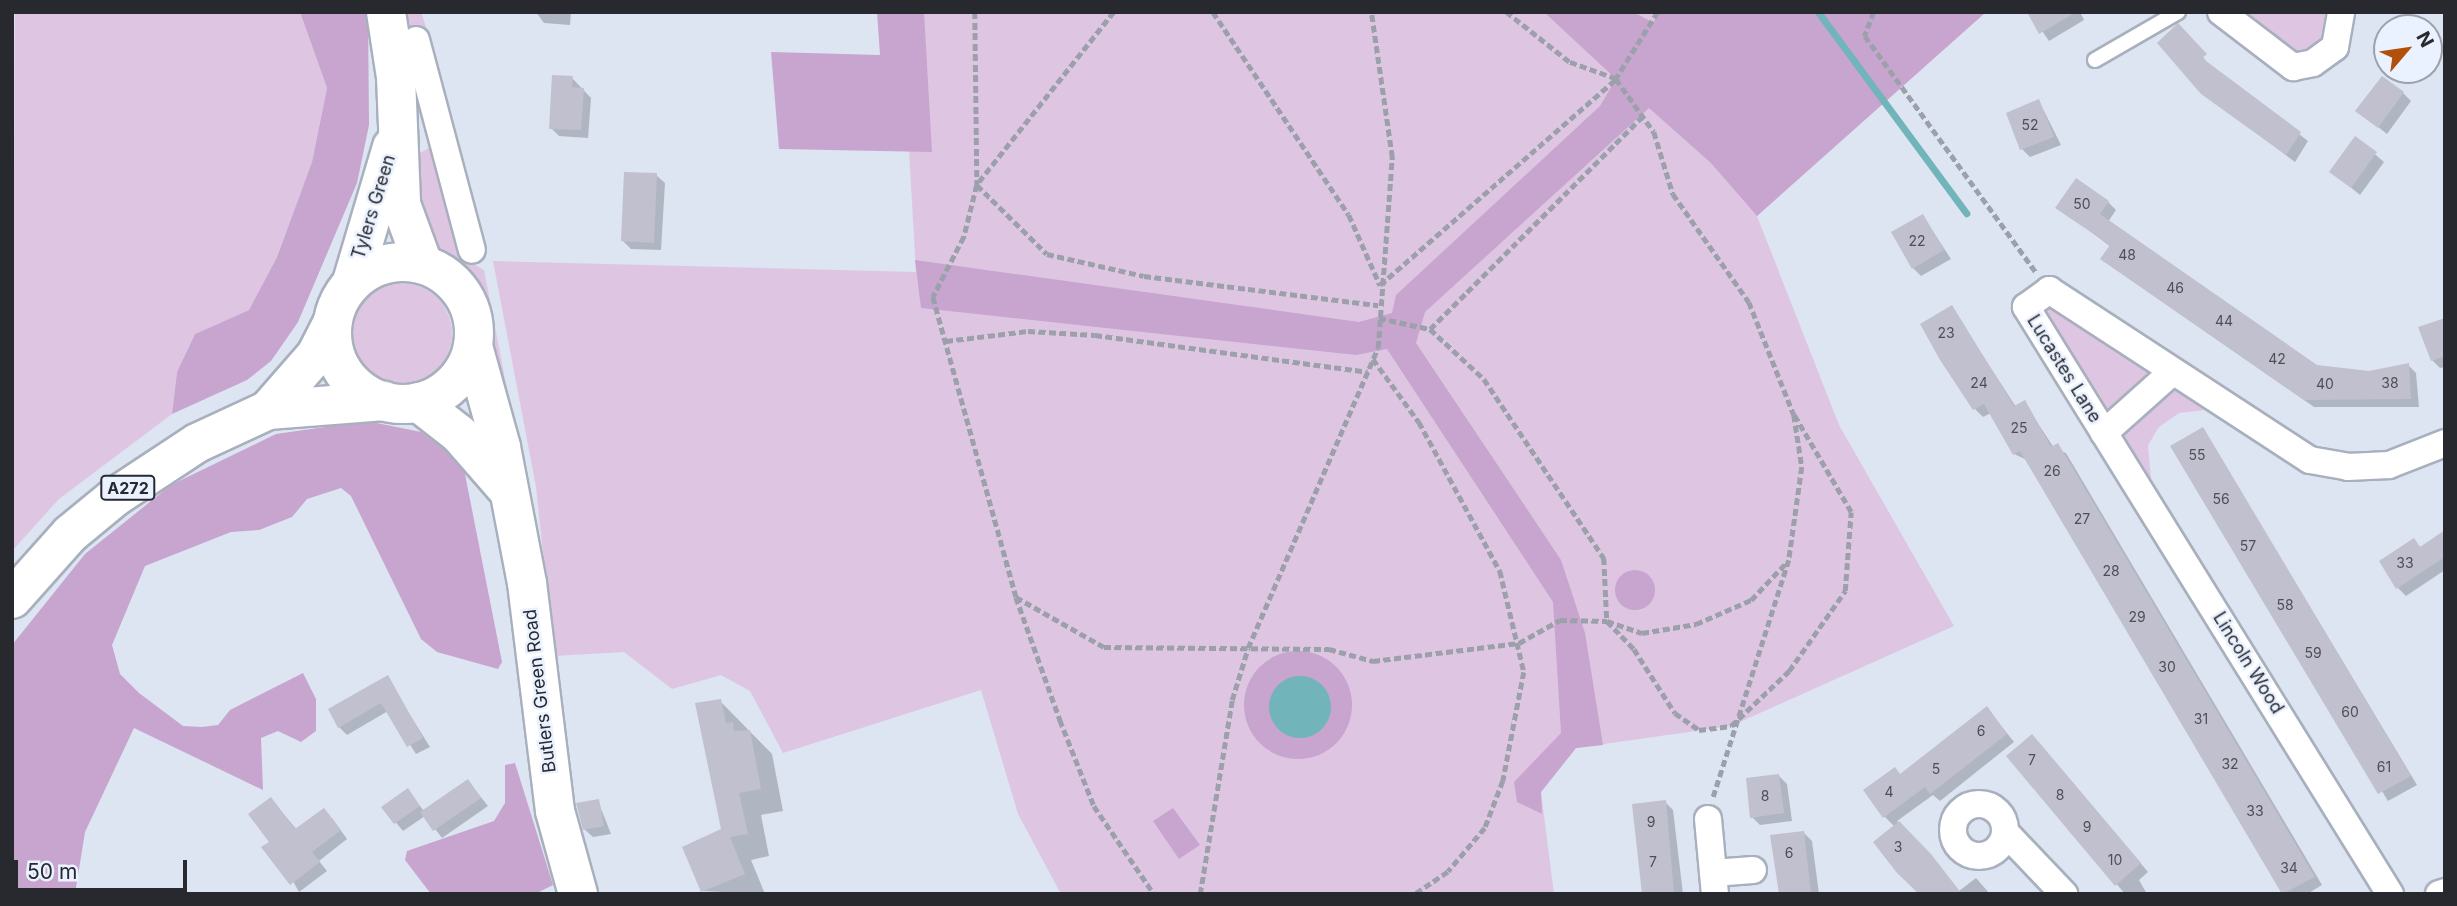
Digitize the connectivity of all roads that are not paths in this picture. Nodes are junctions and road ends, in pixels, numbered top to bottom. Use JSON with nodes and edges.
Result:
{"nodes":[{"id":1,"x":386,"y":12,"type":"edge"},
{"id":2,"x":2178,"y":12,"type":"edge"},
{"id":3,"x":2221,"y":12,"type":"edge"},
{"id":4,"x":2341,"y":12,"type":"edge"},
{"id":5,"x":416,"y":40,"type":"dead end"},
{"id":6,"x":2095,"y":60,"type":"dead end"},
{"id":7,"x":398,"y":132,"type":"junction"},
{"id":8,"x":442,"y":134,"type":"junction"},
{"id":9,"x":472,"y":250,"type":"dead end"},
{"id":10,"x":423,"y":264,"type":"junction"},
{"id":11,"x":352,"y":282,"type":"junction"},
{"id":12,"x":332,"y":323,"type":"junction"},
{"id":13,"x":473,"y":346,"type":"junction"},
{"id":14,"x":2171,"y":374,"type":"junction"},
{"id":15,"x":401,"y":402,"type":"junction"},
{"id":16,"x":268,"y":410,"type":"junction"},
{"id":17,"x":2104,"y":433,"type":"junction"},
{"id":18,"x":2445,"y":443,"type":"edge"},
{"id":19,"x":505,"y":487,"type":"junction"},
{"id":20,"x":12,"y":599,"type":"edge"},
{"id":21,"x":1708,"y":819,"type":"road end"},
{"id":22,"x":2005,"y":832,"type":"dead end"},
{"id":23,"x":1753,"y":870,"type":"dead end"},
{"id":24,"x":1714,"y":883,"type":"edge"},
{"id":25,"x":2445,"y":892,"type":"edge"},
{"id":26,"x":578,"y":894,"type":"edge"},
{"id":27,"x":2064,"y":894,"type":"edge"},
{"id":28,"x":2390,"y":894,"type":"edge"},
{"id":29,"x":2439,"y":894,"type":"edge"}],
"edges":[{"from":1,"to":7,"type":"main road","name":"Tylers Green"},
{"from":2,"to":6,"type":"lane"},
{"from":3,"to":4,"type":"street"},
{"from":5,"to":8,"type":"street"},
{"from":7,"to":8,"type":"street","name":"Tylers Green"},
{"from":7,"to":10,"type":"main road","name":"Tylers Green"},
{"from":7,"to":11,"type":"main road","name":"Tylers Green"},
{"from":8,"to":9,"type":"street"},
{"from":10,"to":11,"type":"main road"},
{"from":10,"to":13,"type":"main road"},
{"from":11,"to":12,"type":"main road"},
{"from":12,"to":15,"type":"main road"},
{"from":12,"to":16,"type":"main road","number":"A272"},
{"from":13,"to":15,"type":"main road"},
{"from":13,"to":19,"type":"main road","name":"Butlers Green Road"},
{"from":14,"to":17,"type":"street","name":"Lucastes Lane"},
{"from":14,"to":17,"type":"street","name":"Lucastes Lane"},
{"from":14,"to":18,"type":"street","name":"Lucastes Lane"},
{"from":15,"to":16,"type":"main road","number":"A272"},
{"from":15,"to":19,"type":"main road","name":"Butlers Green Road"},
{"from":16,"to":20,"type":"main road","number":"A272"},
{"from":17,"to":28,"type":"street","name":"Lincoln Wood"},
{"from":19,"to":26,"type":"main road","name":"Butlers Green Road"},
{"from":21,"to":24,"type":"street"},
{"from":22,"to":27,"type":"street"},
{"from":23,"to":24,"type":"street"},
{"from":25,"to":29,"type":"street"}]}
